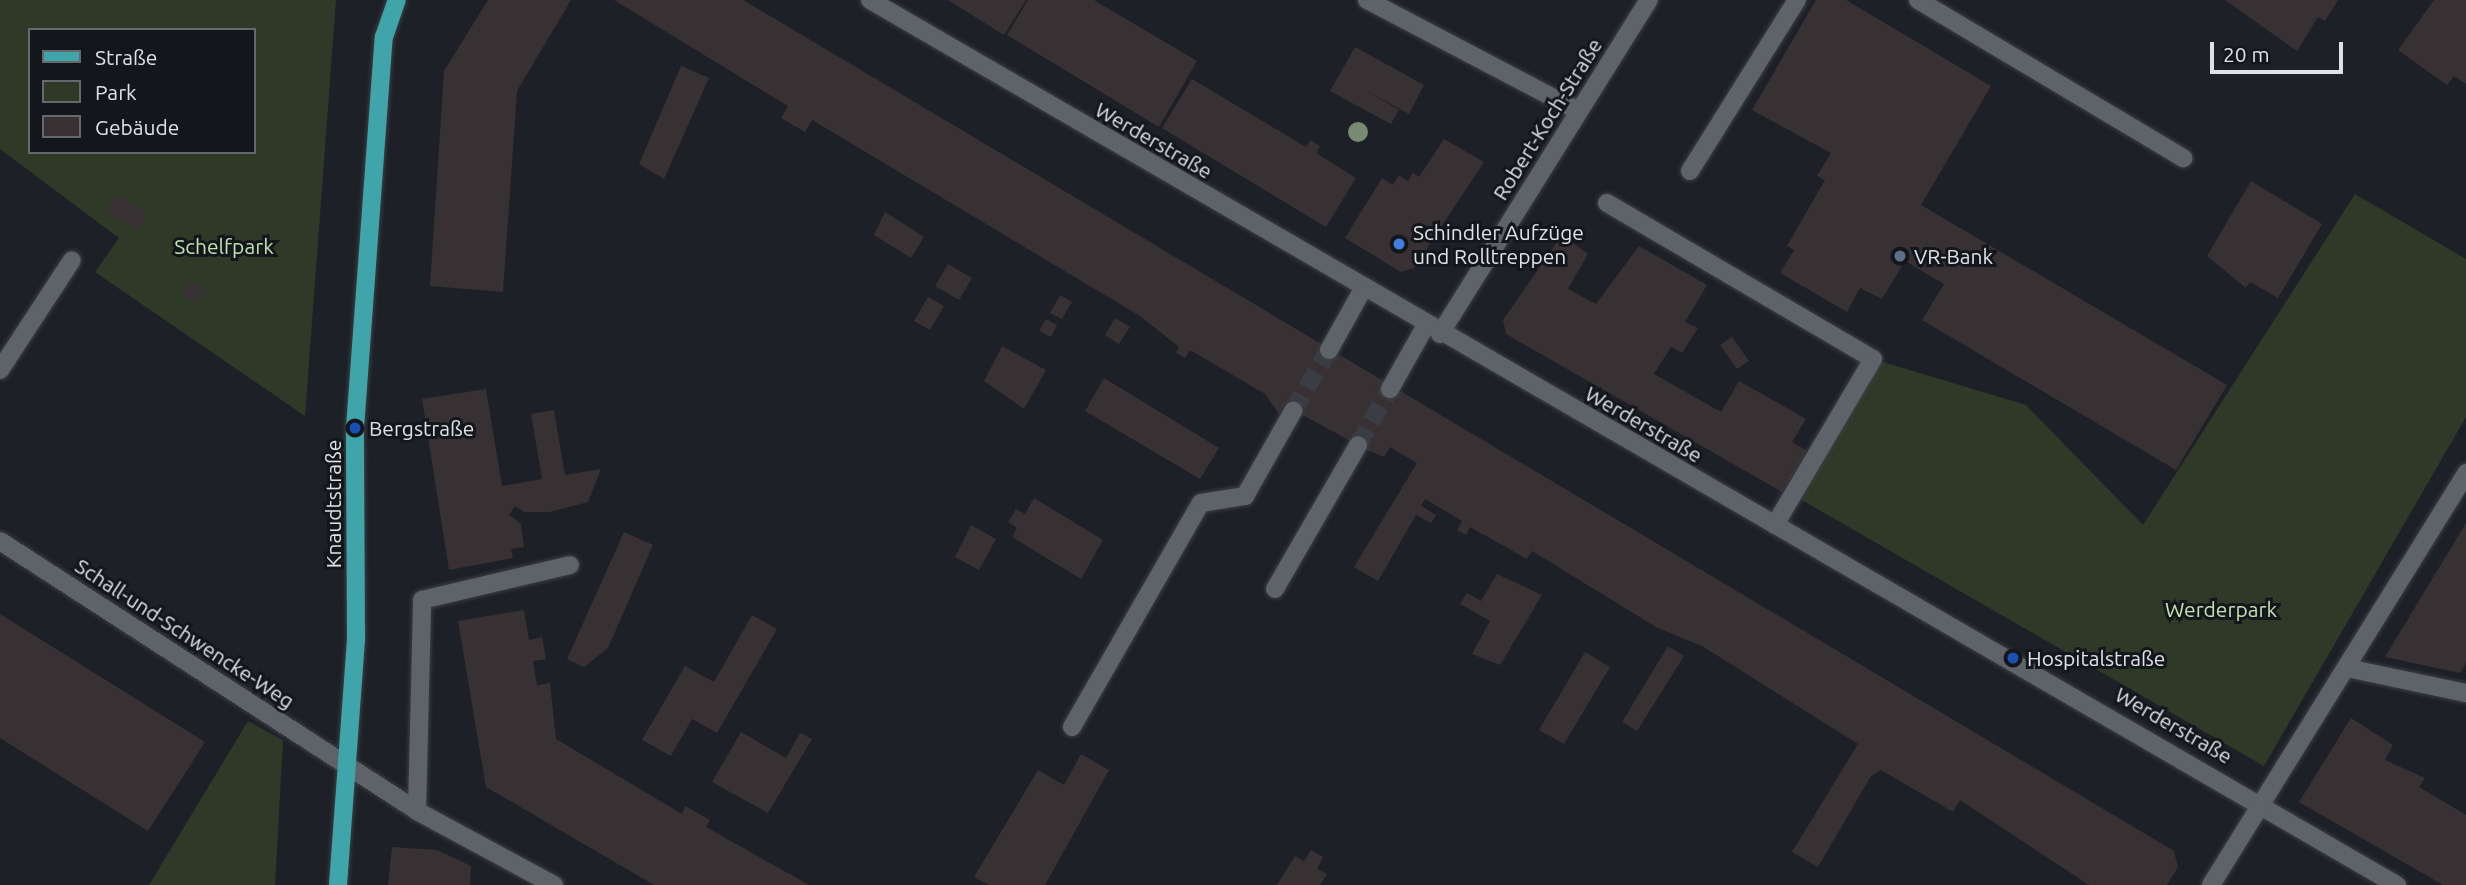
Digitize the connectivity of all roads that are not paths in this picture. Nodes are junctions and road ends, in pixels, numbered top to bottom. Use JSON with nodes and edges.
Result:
{"nodes":[{"id":1,"x":397,"y":0,"type":"edge"},
{"id":2,"x":870,"y":0,"type":"edge"},
{"id":3,"x":1367,"y":0,"type":"edge"},
{"id":4,"x":1649,"y":0,"type":"edge"},
{"id":5,"x":1797,"y":0,"type":"edge"},
{"id":6,"x":1918,"y":0,"type":"edge"},
{"id":7,"x":1578,"y":111,"type":"junction"},
{"id":8,"x":2183,"y":158,"type":"dead end"},
{"id":9,"x":1690,"y":171,"type":"dead end"},
{"id":10,"x":1607,"y":203,"type":"dead end"},
{"id":11,"x":72,"y":260,"type":"dead end"},
{"id":12,"x":1363,"y":289,"type":"junction"},
{"id":13,"x":1433,"y":330,"type":"junction"},
{"id":14,"x":1329,"y":350,"type":"tunnel mouth"},
{"id":15,"x":0,"y":370,"type":"edge"},
{"id":16,"x":1390,"y":388,"type":"tunnel mouth"},
{"id":17,"x":1293,"y":411,"type":"tunnel mouth"},
{"id":18,"x":1357,"y":445,"type":"tunnel mouth"},
{"id":19,"x":2466,"y":472,"type":"edge"},
{"id":20,"x":1775,"y":525,"type":"junction"},
{"id":21,"x":0,"y":541,"type":"edge"},
{"id":22,"x":570,"y":565,"type":"dead end"},
{"id":23,"x":1275,"y":589,"type":"dead end"},
{"id":24,"x":2347,"y":668,"type":"junction"},
{"id":25,"x":2466,"y":693,"type":"edge"},
{"id":26,"x":1072,"y":727,"type":"dead end"},
{"id":27,"x":347,"y":762,"type":"junction"},
{"id":28,"x":2262,"y":803,"type":"junction"},
{"id":29,"x":417,"y":811,"type":"junction"},
{"id":30,"x":338,"y":885,"type":"edge"},
{"id":31,"x":554,"y":885,"type":"edge"},
{"id":32,"x":2211,"y":885,"type":"edge"},
{"id":33,"x":2397,"y":885,"type":"edge"}],
"edges":[{"from":1,"to":27,"type":"main road","name":"Knaudtstraße"},
{"from":2,"to":12,"type":"street","name":"Werderstraße"},
{"from":3,"to":7,"type":"street"},
{"from":4,"to":7,"type":"street","name":"Robert-Koch-Straße"},
{"from":5,"to":9,"type":"street"},
{"from":6,"to":8,"type":"street"},
{"from":7,"to":13,"type":"street","name":"Robert-Koch-Straße"},
{"from":10,"to":20,"type":"street"},
{"from":11,"to":15,"type":"street"},
{"from":12,"to":13,"type":"street","name":"Werderstraße"},
{"from":12,"to":14,"type":"street"},
{"from":13,"to":16,"type":"street","name":"Robert-Koch-Straße"},
{"from":13,"to":20,"type":"street","name":"Werderstraße"},
{"from":17,"to":26,"type":"street"},
{"from":18,"to":23,"type":"street"},
{"from":19,"to":24,"type":"street"},
{"from":20,"to":28,"type":"street","name":"Werderstraße"},
{"from":21,"to":27,"type":"street","name":"Schall-und-Schwencke-Weg"},
{"from":22,"to":29,"type":"street"},
{"from":24,"to":25,"type":"street"},
{"from":24,"to":28,"type":"street"},
{"from":27,"to":29,"type":"street"},
{"from":27,"to":30,"type":"main road","name":"Knaudtstraße"},
{"from":28,"to":32,"type":"street"},
{"from":28,"to":33,"type":"street","name":"Werderstraße"},
{"from":29,"to":31,"type":"street"}]}
